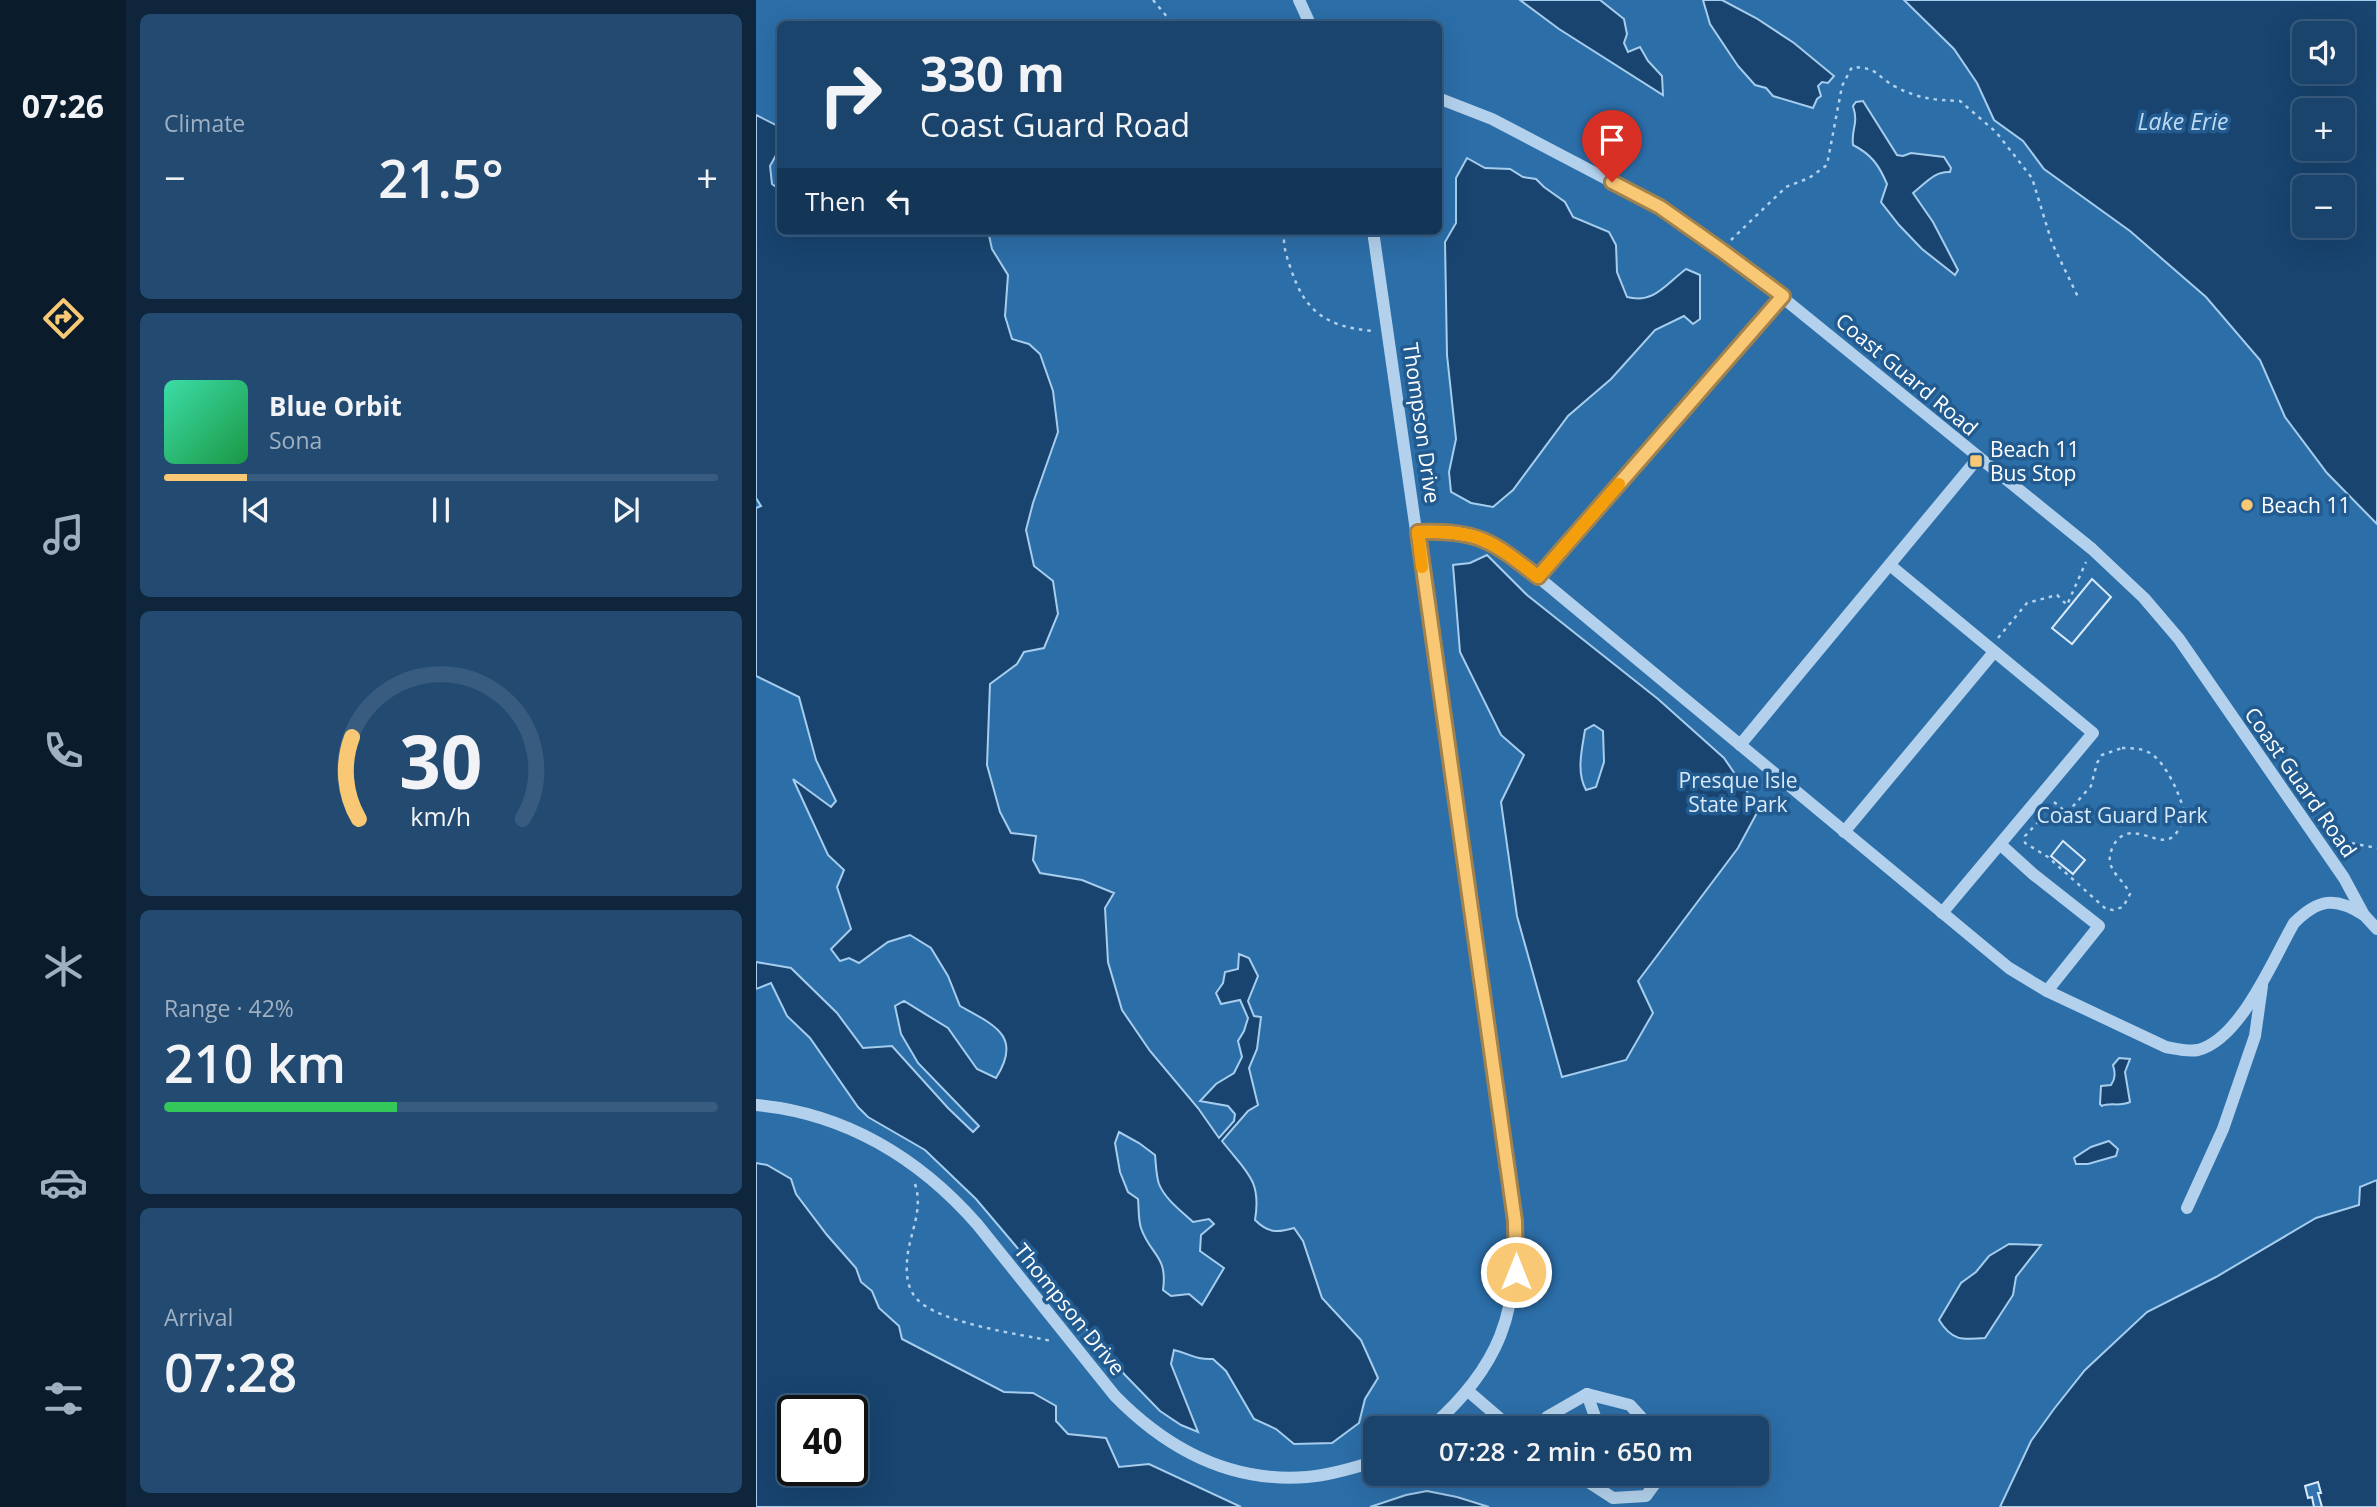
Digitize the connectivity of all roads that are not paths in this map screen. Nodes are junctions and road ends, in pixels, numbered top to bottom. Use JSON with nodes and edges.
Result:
{"nodes":[{"id":1,"x":1299,"y":0,"type":"edge"},
{"id":2,"x":1309,"y":21,"type":"edge"},
{"id":3,"x":1442,"y":100,"type":"edge"},
{"id":4,"x":1374,"y":235,"type":"edge"},
{"id":5,"x":1783,"y":296,"type":"junction"},
{"id":6,"x":1978,"y":458,"type":"junction"},
{"id":7,"x":1418,"y":532,"type":"junction"},
{"id":8,"x":1891,"y":566,"type":"junction"},
{"id":9,"x":1538,"y":577,"type":"junction"},
{"id":10,"x":1992,"y":650,"type":"junction"},
{"id":11,"x":1740,"y":746,"type":"junction"},
{"id":12,"x":1844,"y":832,"type":"junction"},
{"id":13,"x":2001,"y":845,"type":"junction"},
{"id":14,"x":1942,"y":913,"type":"junction"},
{"id":15,"x":2364,"y":915,"type":"junction"},
{"id":16,"x":2377,"y":929,"type":"edge"},
{"id":17,"x":2263,"y":979,"type":"junction"},
{"id":18,"x":2047,"y":990,"type":"junction"},
{"id":19,"x":756,"y":1105,"type":"edge"},
{"id":20,"x":2188,"y":1208,"type":"dead end"},
{"id":21,"x":1468,"y":1391,"type":"junction"},
{"id":22,"x":1587,"y":1394,"type":"junction"},
{"id":23,"x":1442,"y":1416,"type":"edge"},
{"id":24,"x":1497,"y":1416,"type":"edge"},
{"id":25,"x":1549,"y":1416,"type":"edge"},
{"id":26,"x":1595,"y":1416,"type":"edge"},
{"id":27,"x":1640,"y":1416,"type":"edge"},
{"id":28,"x":1363,"y":1464,"type":"edge"},
{"id":29,"x":1595,"y":1486,"type":"edge"},
{"id":30,"x":1653,"y":1486,"type":"edge"}],
"edges":[{"from":1,"to":2,"type":"street"},
{"from":3,"to":5,"type":"street","name":"Coast Guard Road"},
{"from":4,"to":7,"type":"street","name":"Thompson Drive"},
{"from":5,"to":6,"type":"street","name":"Coast Guard Road"},
{"from":5,"to":9,"type":"street"},
{"from":6,"to":8,"type":"street"},
{"from":6,"to":15,"type":"street","name":"Coast Guard Road"},
{"from":7,"to":9,"type":"street","name":"Coast Guard Road"},
{"from":7,"to":21,"type":"street","name":"Thompson Drive"},
{"from":8,"to":10,"type":"street"},
{"from":8,"to":11,"type":"street"},
{"from":9,"to":11,"type":"street","name":"Coast Guard Road"},
{"from":10,"to":12,"type":"street"},
{"from":10,"to":13,"type":"street"},
{"from":11,"to":12,"type":"street","name":"Coast Guard Road"},
{"from":12,"to":14,"type":"street","name":"Coast Guard Road"},
{"from":13,"to":14,"type":"street"},
{"from":13,"to":18,"type":"street"},
{"from":14,"to":18,"type":"street","name":"Coast Guard Road"},
{"from":15,"to":16,"type":"street","name":"Coast Guard Road"},
{"from":15,"to":17,"type":"street","name":"Coast Guard Road"},
{"from":17,"to":18,"type":"street","name":"Coast Guard Road"},
{"from":17,"to":20,"type":"street"},
{"from":19,"to":28,"type":"street","name":"Thompson Drive"},
{"from":21,"to":23,"type":"street","name":"Thompson Drive"},
{"from":21,"to":24,"type":"street"},
{"from":22,"to":25,"type":"street"},
{"from":22,"to":26,"type":"street"},
{"from":22,"to":27,"type":"street"},
{"from":29,"to":30,"type":"street"}]}
